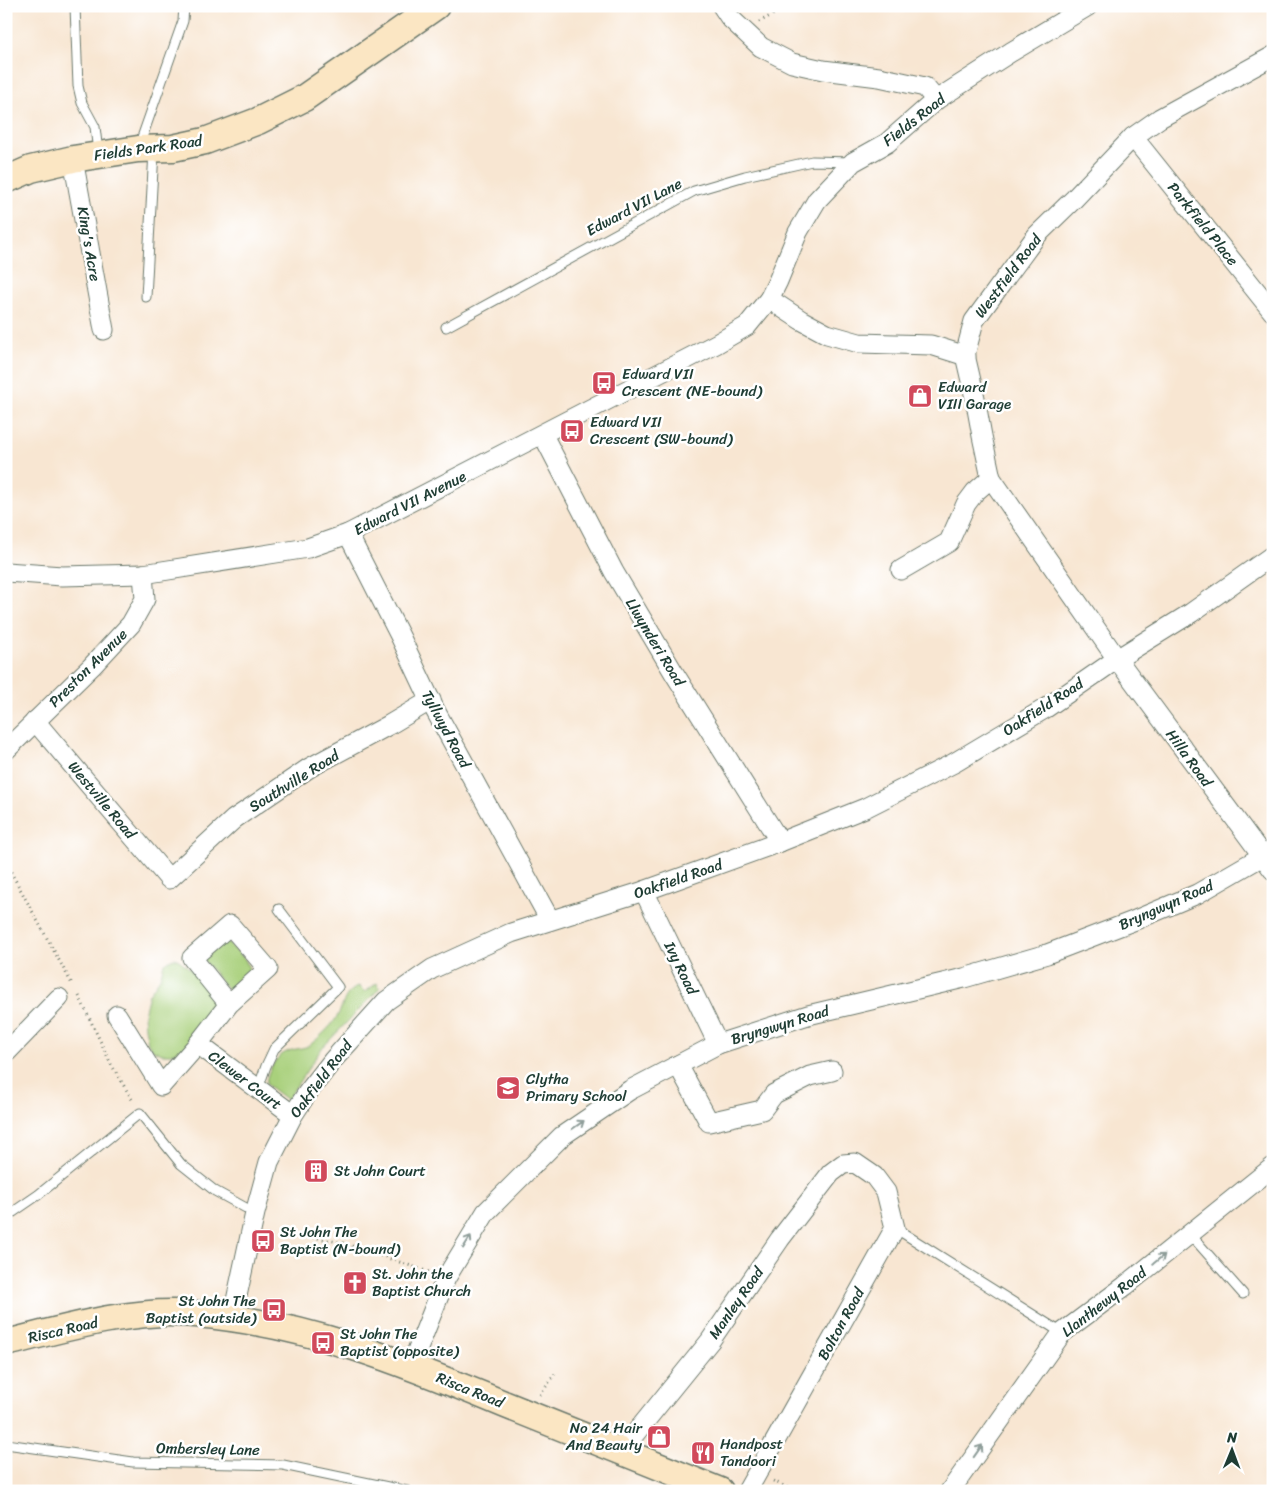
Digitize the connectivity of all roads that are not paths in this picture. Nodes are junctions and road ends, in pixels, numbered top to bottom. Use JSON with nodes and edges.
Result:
{"nodes":[{"id":1,"x":75,"y":6,"type":"edge"},
{"id":2,"x":184,"y":6,"type":"edge"},
{"id":3,"x":436,"y":6,"type":"edge"},
{"id":4,"x":722,"y":6,"type":"edge"},
{"id":5,"x":1088,"y":6,"type":"edge"},
{"id":6,"x":1273,"y":56,"type":"edge"},
{"id":7,"x":936,"y":100,"type":"junction"},
{"id":8,"x":1133,"y":137,"type":"junction"},
{"id":9,"x":146,"y":148,"type":"junction"},
{"id":10,"x":86,"y":157,"type":"junction"},
{"id":11,"x":853,"y":162,"type":"junction"},
{"id":12,"x":6,"y":180,"type":"edge"},
{"id":13,"x":146,"y":297,"type":"dead end"},
{"id":14,"x":769,"y":299,"type":"junction"},
{"id":15,"x":1273,"y":312,"type":"edge"},
{"id":16,"x":446,"y":327,"type":"dead end"},
{"id":17,"x":104,"y":330,"type":"dead end"},
{"id":18,"x":966,"y":356,"type":"junction"},
{"id":19,"x":543,"y":435,"type":"junction"},
{"id":20,"x":991,"y":478,"type":"junction"},
{"id":21,"x":348,"y":534,"type":"junction"},
{"id":22,"x":1273,"y":556,"type":"edge"},
{"id":23,"x":901,"y":570,"type":"dead end"},
{"id":24,"x":6,"y":572,"type":"edge"},
{"id":25,"x":143,"y":574,"type":"junction"},
{"id":26,"x":1117,"y":659,"type":"junction"},
{"id":27,"x":431,"y":700,"type":"junction"},
{"id":28,"x":35,"y":721,"type":"junction"},
{"id":29,"x":6,"y":750,"type":"edge"},
{"id":30,"x":780,"y":842,"type":"junction"},
{"id":31,"x":1269,"y":859,"type":"edge"},
{"id":32,"x":169,"y":879,"type":"joint"},
{"id":33,"x":644,"y":891,"type":"junction"},
{"id":34,"x":279,"y":910,"type":"dead end"},
{"id":35,"x":550,"y":920,"type":"junction"},
{"id":36,"x":59,"y":998,"type":"dead end"},
{"id":37,"x":229,"y":1004,"type":"dead end"},
{"id":38,"x":117,"y":1015,"type":"dead end"},
{"id":39,"x":198,"y":1044,"type":"junction"},
{"id":40,"x":718,"y":1044,"type":"junction"},
{"id":41,"x":6,"y":1053,"type":"edge"},
{"id":42,"x":678,"y":1065,"type":"junction"},
{"id":43,"x":832,"y":1070,"type":"dead end"},
{"id":44,"x":258,"y":1090,"type":"junction"},
{"id":45,"x":293,"y":1115,"type":"junction"},
{"id":46,"x":1273,"y":1167,"type":"edge"},
{"id":47,"x":255,"y":1214,"type":"junction"},
{"id":48,"x":6,"y":1218,"type":"edge"},
{"id":49,"x":894,"y":1228,"type":"junction"},
{"id":50,"x":1190,"y":1234,"type":"junction"},
{"id":51,"x":1243,"y":1294,"type":"dead end"},
{"id":52,"x":232,"y":1319,"type":"junction"},
{"id":53,"x":1062,"y":1333,"type":"junction"},
{"id":54,"x":6,"y":1343,"type":"edge"},
{"id":55,"x":411,"y":1366,"type":"junction"},
{"id":56,"x":6,"y":1444,"type":"edge"},
{"id":57,"x":620,"y":1451,"type":"junction"},
{"id":58,"x":405,"y":1490,"type":"edge"},
{"id":59,"x":720,"y":1491,"type":"edge"},
{"id":60,"x":747,"y":1491,"type":"edge"},
{"id":61,"x":950,"y":1491,"type":"edge"}],
"edges":[{"from":1,"to":10,"type":"lane"},
{"from":2,"to":9,"type":"lane"},
{"from":3,"to":9,"type":"main road","name":"Fields Park Road"},
{"from":4,"to":7,"type":"street"},
{"from":5,"to":7,"type":"street","name":"Fields Road"},
{"from":6,"to":8,"type":"street","name":"Westfield Road"},
{"from":7,"to":11,"type":"street","name":"Fields Road"},
{"from":8,"to":15,"type":"street","name":"Parkfield Place"},
{"from":8,"to":18,"type":"street","name":"Westfield Road"},
{"from":9,"to":10,"type":"main road","name":"Fields Park Road"},
{"from":9,"to":13,"type":"lane"},
{"from":10,"to":12,"type":"main road","name":"Fields Park Road"},
{"from":10,"to":17,"type":"street","name":"King's Acre"},
{"from":11,"to":14,"type":"street","name":"Fields Road"},
{"from":11,"to":16,"type":"lane","name":"Edward VII Lane"},
{"from":14,"to":18,"type":"street"},
{"from":14,"to":19,"type":"street","name":"Edward VII Avenue"},
{"from":18,"to":20,"type":"street","name":"Westfield Road"},
{"from":19,"to":21,"type":"street","name":"Edward VII Avenue"},
{"from":19,"to":30,"type":"street","name":"Llwynderi Road"},
{"from":20,"to":23,"type":"street"},
{"from":20,"to":26,"type":"street","name":"Westfield Road"},
{"from":21,"to":25,"type":"street","name":"Edward VII Avenue"},
{"from":21,"to":27,"type":"street","name":"Tyllwyd Road"},
{"from":22,"to":26,"type":"street","name":"Oakfield Road"},
{"from":24,"to":25,"type":"street","name":"Edward VII Avenue"},
{"from":25,"to":28,"type":"street","name":"Preston Avenue"},
{"from":26,"to":30,"type":"street","name":"Oakfield Road"},
{"from":26,"to":31,"type":"street","name":"Hilla Road"},
{"from":27,"to":32,"type":"street","name":"Southville Road"},
{"from":27,"to":35,"type":"street","name":"Tyllwyd Road"},
{"from":28,"to":29,"type":"street","name":"Preston Avenue"},
{"from":28,"to":32,"type":"street","name":"Westville Road"},
{"from":30,"to":33,"type":"street","name":"Oakfield Road"},
{"from":31,"to":40,"type":"street","name":"Bryngwyn Road"},
{"from":33,"to":35,"type":"street","name":"Oakfield Road"},
{"from":33,"to":40,"type":"street","name":"Ivy Road"},
{"from":34,"to":44,"type":"lane"},
{"from":35,"to":45,"type":"street","name":"Oakfield Road"},
{"from":36,"to":41,"type":"street"},
{"from":37,"to":39,"type":"street","name":"Clewer Court"},
{"from":38,"to":39,"type":"street","name":"Clewer Court"},
{"from":39,"to":44,"type":"street","name":"Clewer Court"},
{"from":40,"to":42,"type":"street","name":"Bryngwyn Road"},
{"from":42,"to":43,"type":"street"},
{"from":55,"to":42,"type":"street","name":"Bryngwyn Road","one_way":true},
{"from":44,"to":45,"type":"street","name":"Clewer Court"},
{"from":45,"to":47,"type":"street","name":"Oakfield Road"},
{"from":46,"to":50,"type":"street","name":"Llanthewy Road"},
{"from":47,"to":48,"type":"lane"},
{"from":47,"to":52,"type":"street","name":"Oakfield Road"},
{"from":49,"to":53,"type":"lane"},
{"from":49,"to":57,"type":"street","name":"Manley Road"},
{"from":49,"to":60,"type":"street","name":"Bolton Road"},
{"from":50,"to":51,"type":"lane"},
{"from":53,"to":50,"type":"street","name":"Llanthewy Road","one_way":true},
{"from":52,"to":54,"type":"main road","name":"Risca Road"},
{"from":52,"to":55,"type":"main road","name":"Risca Road"},
{"from":61,"to":53,"type":"street","name":"Llanthewy Road","one_way":true},
{"from":55,"to":57,"type":"main road","name":"Risca Road"},
{"from":56,"to":58,"type":"lane","name":"Ombersley Lane"},
{"from":57,"to":59,"type":"main road","name":"Risca Road"}]}
